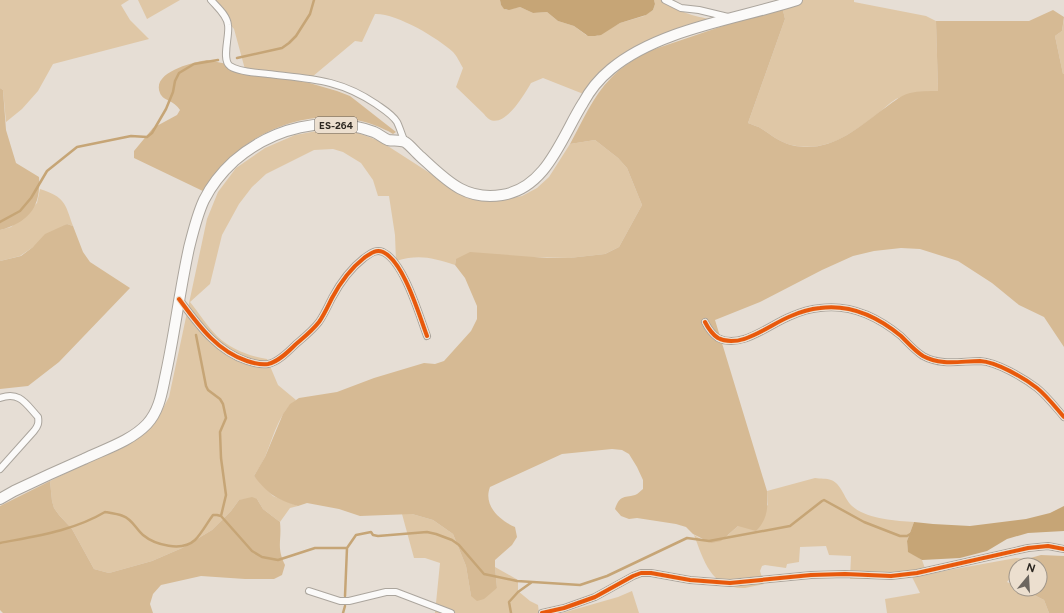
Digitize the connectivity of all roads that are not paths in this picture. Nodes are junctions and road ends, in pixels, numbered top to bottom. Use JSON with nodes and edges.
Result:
{"nodes":[{"id":1,"x":211,"y":0,"type":"edge"},
{"id":2,"x":665,"y":0,"type":"edge"},
{"id":3,"x":796,"y":0,"type":"edge"},
{"id":4,"x":732,"y":17,"type":"junction"},
{"id":5,"x":405,"y":142,"type":"junction"},
{"id":6,"x":179,"y":299,"type":"junction"},
{"id":7,"x":705,"y":322,"type":"dead end"},
{"id":8,"x":427,"y":336,"type":"dead end"},
{"id":9,"x":0,"y":398,"type":"edge"},
{"id":10,"x":1064,"y":417,"type":"edge"},
{"id":11,"x":0,"y":469,"type":"edge"},
{"id":12,"x":0,"y":499,"type":"edge"},
{"id":13,"x":1064,"y":549,"type":"edge"},
{"id":14,"x":309,"y":591,"type":"dead end"},
{"id":15,"x":451,"y":613,"type":"edge"},
{"id":16,"x":542,"y":613,"type":"edge"}],
"edges":[{"from":1,"to":5,"type":"street"},
{"from":2,"to":4,"type":"street"},
{"from":3,"to":4,"type":"main road"},
{"from":4,"to":5,"type":"main road"},
{"from":5,"to":6,"type":"main road","number":"ES-264"},
{"from":6,"to":8,"type":"street"},
{"from":6,"to":12,"type":"main road","number":"ES-264"},
{"from":7,"to":10,"type":"street"},
{"from":9,"to":11,"type":"street"},
{"from":13,"to":16,"type":"street"},
{"from":14,"to":15,"type":"street"}]}
